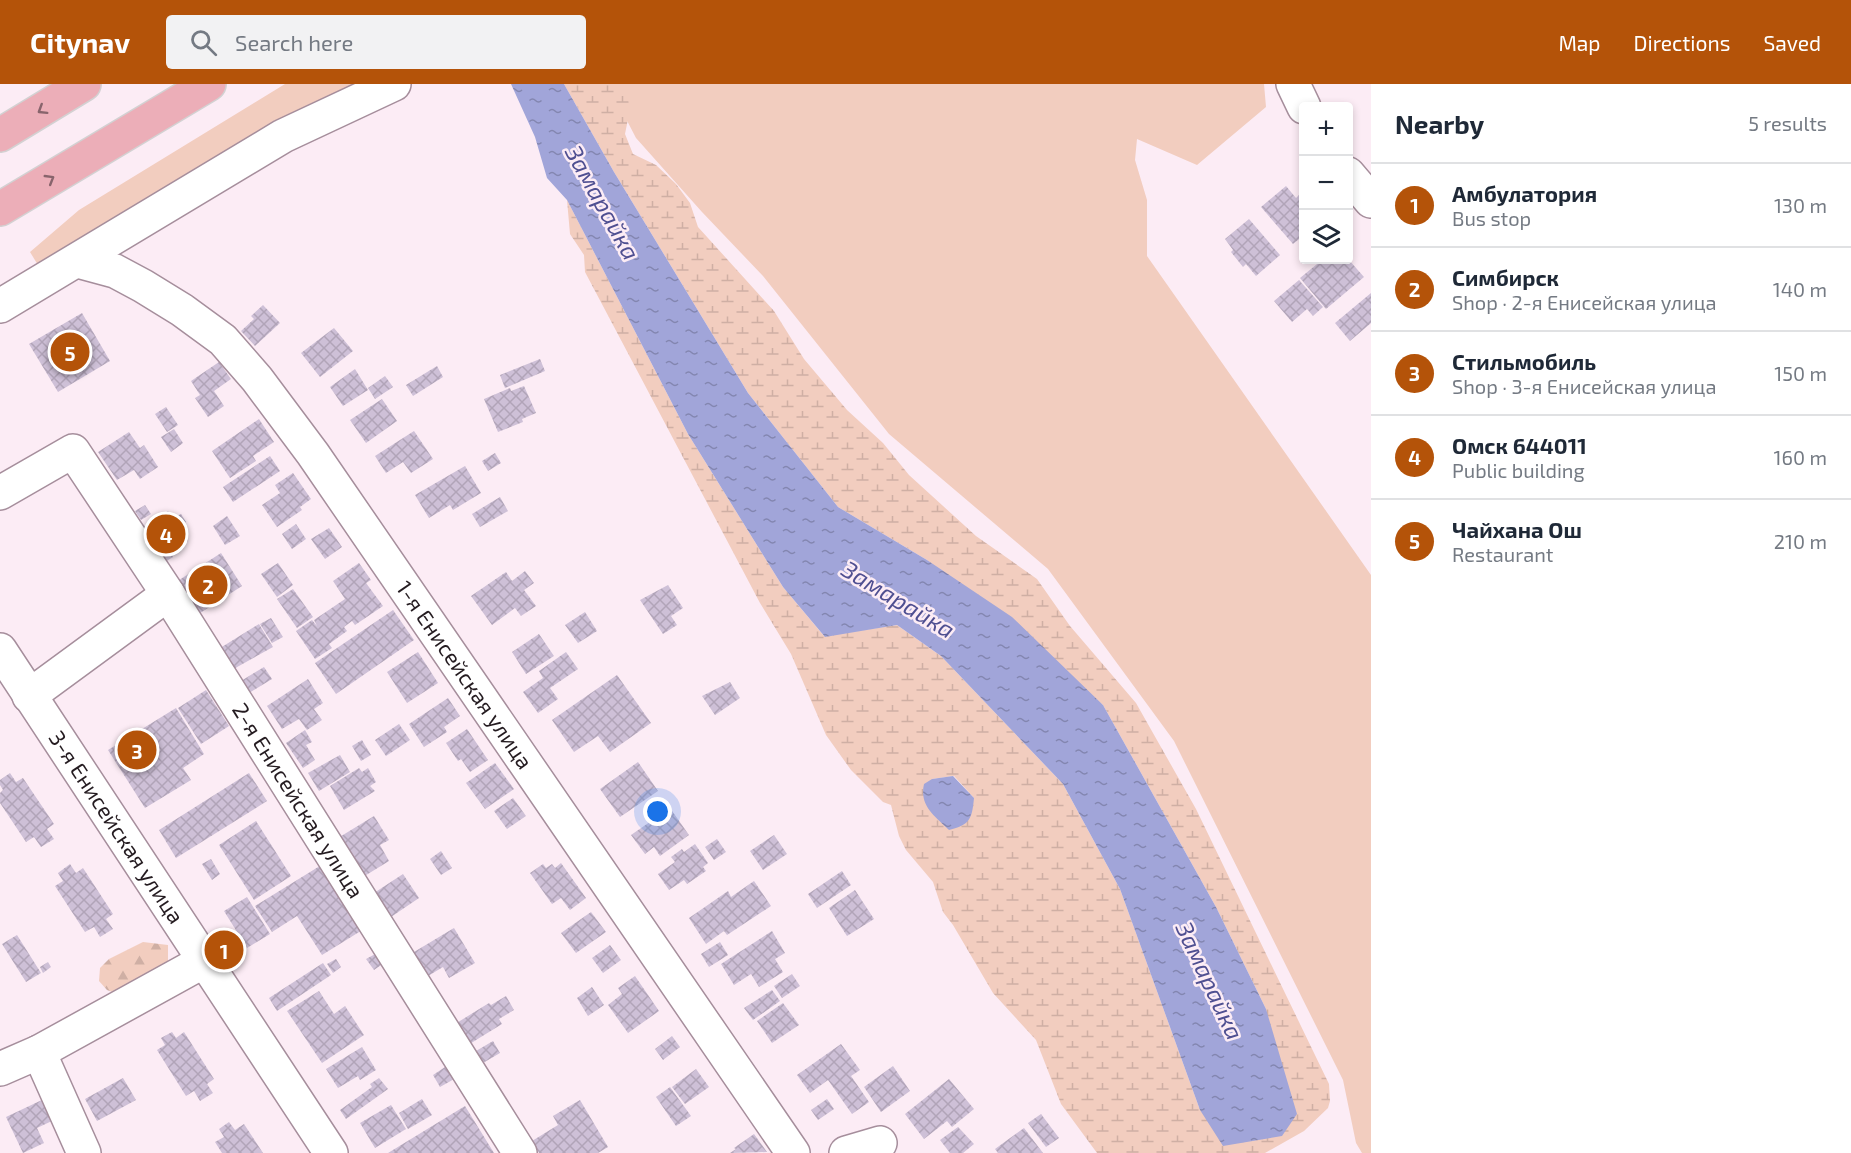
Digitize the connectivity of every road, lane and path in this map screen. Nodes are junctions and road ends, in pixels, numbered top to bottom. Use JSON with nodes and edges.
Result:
{"nodes":[{"id":1,"x":84,"y":84,"type":"edge"},
{"id":2,"x":209,"y":84,"type":"edge"},
{"id":3,"x":394,"y":84,"type":"edge"},
{"id":4,"x":1293,"y":84,"type":"edge"},
{"id":5,"x":1302,"y":102,"type":"edge"},
{"id":6,"x":0,"y":135,"type":"edge"},
{"id":7,"x":1353,"y":180,"type":"edge"},
{"id":8,"x":1371,"y":201,"type":"edge"},
{"id":9,"x":0,"y":209,"type":"edge"},
{"id":10,"x":78,"y":261,"type":"junction"},
{"id":11,"x":0,"y":306,"type":"edge"},
{"id":12,"x":0,"y":494,"type":"edge"},
{"id":13,"x":168,"y":594,"type":"junction"},
{"id":14,"x":0,"y":650,"type":"edge"},
{"id":15,"x":29,"y":696,"type":"junction"},
{"id":16,"x":204,"y":961,"type":"junction"},
{"id":17,"x":39,"y":1052,"type":"junction"},
{"id":18,"x":0,"y":1069,"type":"edge"},
{"id":19,"x":880,"y":1143,"type":"dead end"},
{"id":20,"x":84,"y":1153,"type":"edge"},
{"id":21,"x":331,"y":1153,"type":"edge"},
{"id":22,"x":520,"y":1153,"type":"edge"},
{"id":23,"x":793,"y":1153,"type":"edge"},
{"id":24,"x":846,"y":1153,"type":"edge"}],
"edges":[{"from":1,"to":6,"type":"main road","one_way":true},
{"from":9,"to":2,"type":"main road","one_way":true},
{"from":3,"to":10,"type":"street"},
{"from":4,"to":5,"type":"street"},
{"from":7,"to":8,"type":"street"},
{"from":10,"to":11,"type":"street"},
{"from":10,"to":23,"type":"street","name":"1-я Енисейская улица"},
{"from":12,"to":13,"type":"street","name":"2-я Енисейская улица"},
{"from":13,"to":15,"type":"street"},
{"from":13,"to":22,"type":"street","name":"2-я Енисейская улица"},
{"from":14,"to":15,"type":"street","name":"3-я Енисейская улица"},
{"from":15,"to":16,"type":"street","name":"3-я Енисейская улица"},
{"from":16,"to":17,"type":"street"},
{"from":16,"to":21,"type":"street","name":"3-я Енисейская улица"},
{"from":17,"to":18,"type":"street"},
{"from":17,"to":20,"type":"street"},
{"from":19,"to":24,"type":"street"}]}
